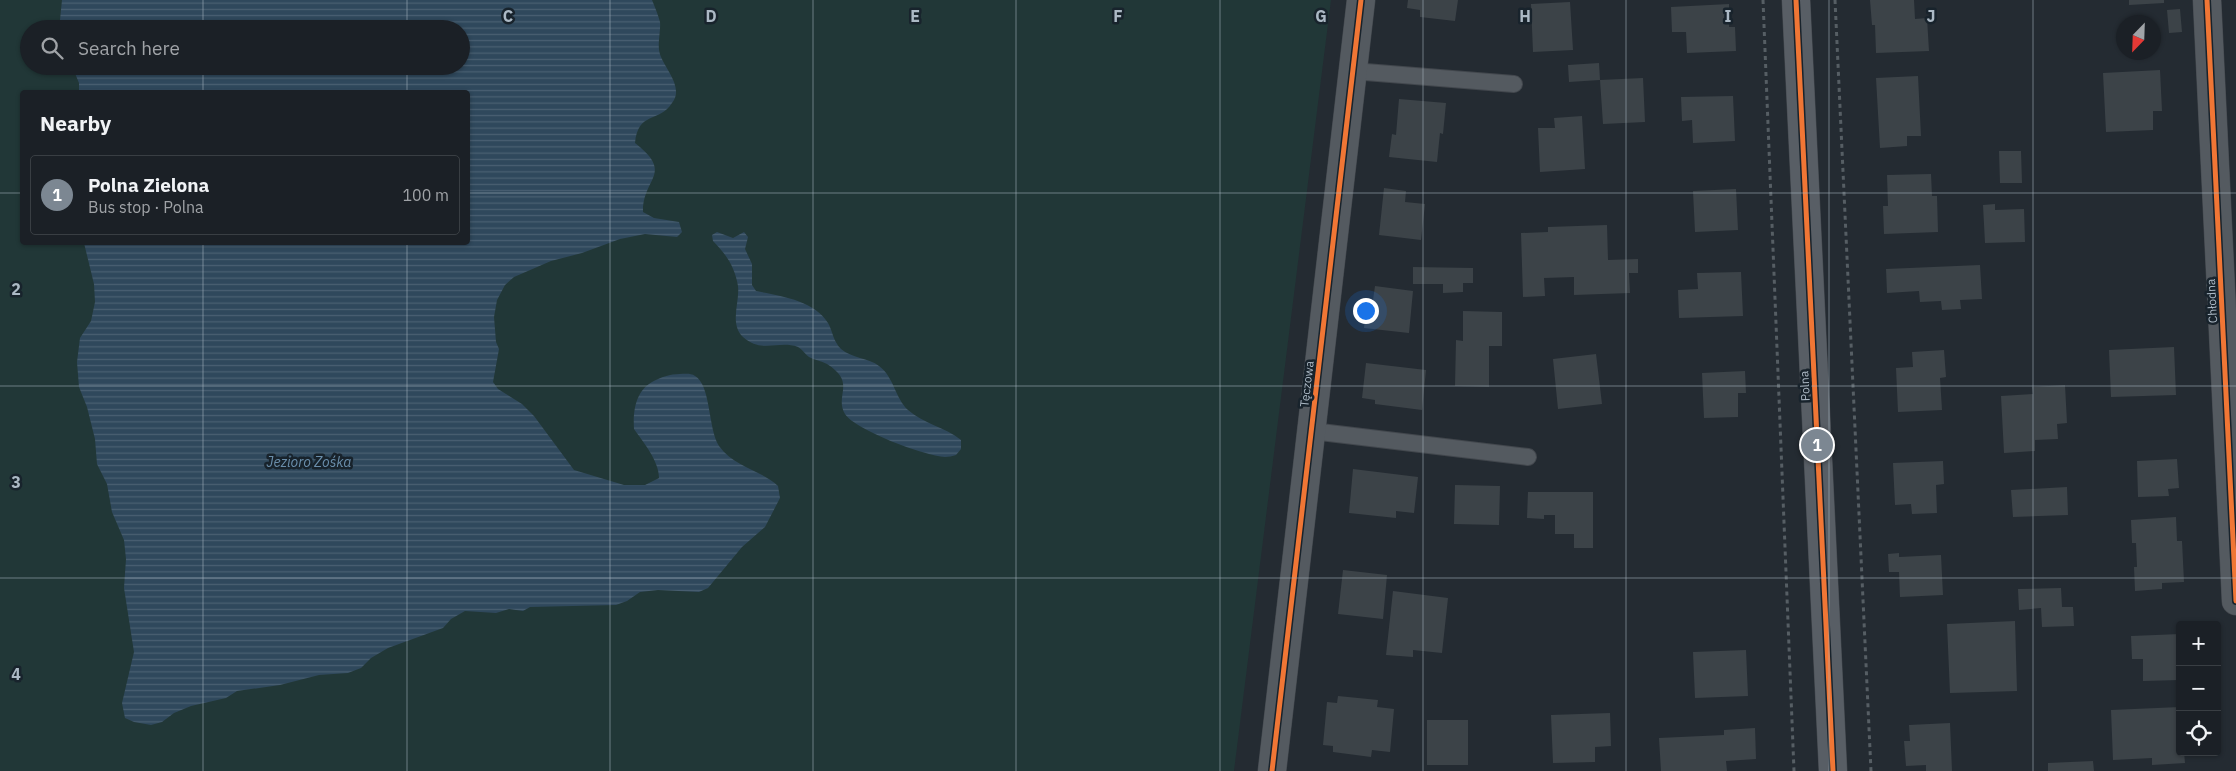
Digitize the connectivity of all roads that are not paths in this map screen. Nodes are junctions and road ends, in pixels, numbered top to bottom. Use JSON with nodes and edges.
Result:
{"nodes":[{"id":1,"x":1361,"y":0,"type":"edge"},
{"id":2,"x":1796,"y":0,"type":"edge"},
{"id":3,"x":2207,"y":0,"type":"edge"},
{"id":4,"x":1353,"y":71,"type":"junction"},
{"id":5,"x":1514,"y":84,"type":"dead end"},
{"id":6,"x":1312,"y":431,"type":"junction"},
{"id":7,"x":1528,"y":457,"type":"dead end"},
{"id":8,"x":2235,"y":570,"type":"edge"},
{"id":9,"x":2236,"y":601,"type":"edge"},
{"id":10,"x":1272,"y":771,"type":"edge"},
{"id":11,"x":1833,"y":771,"type":"edge"}],
"edges":[{"from":1,"to":4,"type":"street","name":"Tęczowa"},
{"from":2,"to":11,"type":"street","name":"Polna"},
{"from":3,"to":8,"type":"street","name":"Chłodna"},
{"from":4,"to":5,"type":"lane"},
{"from":4,"to":6,"type":"street","name":"Tęczowa"},
{"from":6,"to":7,"type":"lane"},
{"from":6,"to":10,"type":"street","name":"Tęczowa"},
{"from":8,"to":9,"type":"street","name":"Chłodna"}]}
